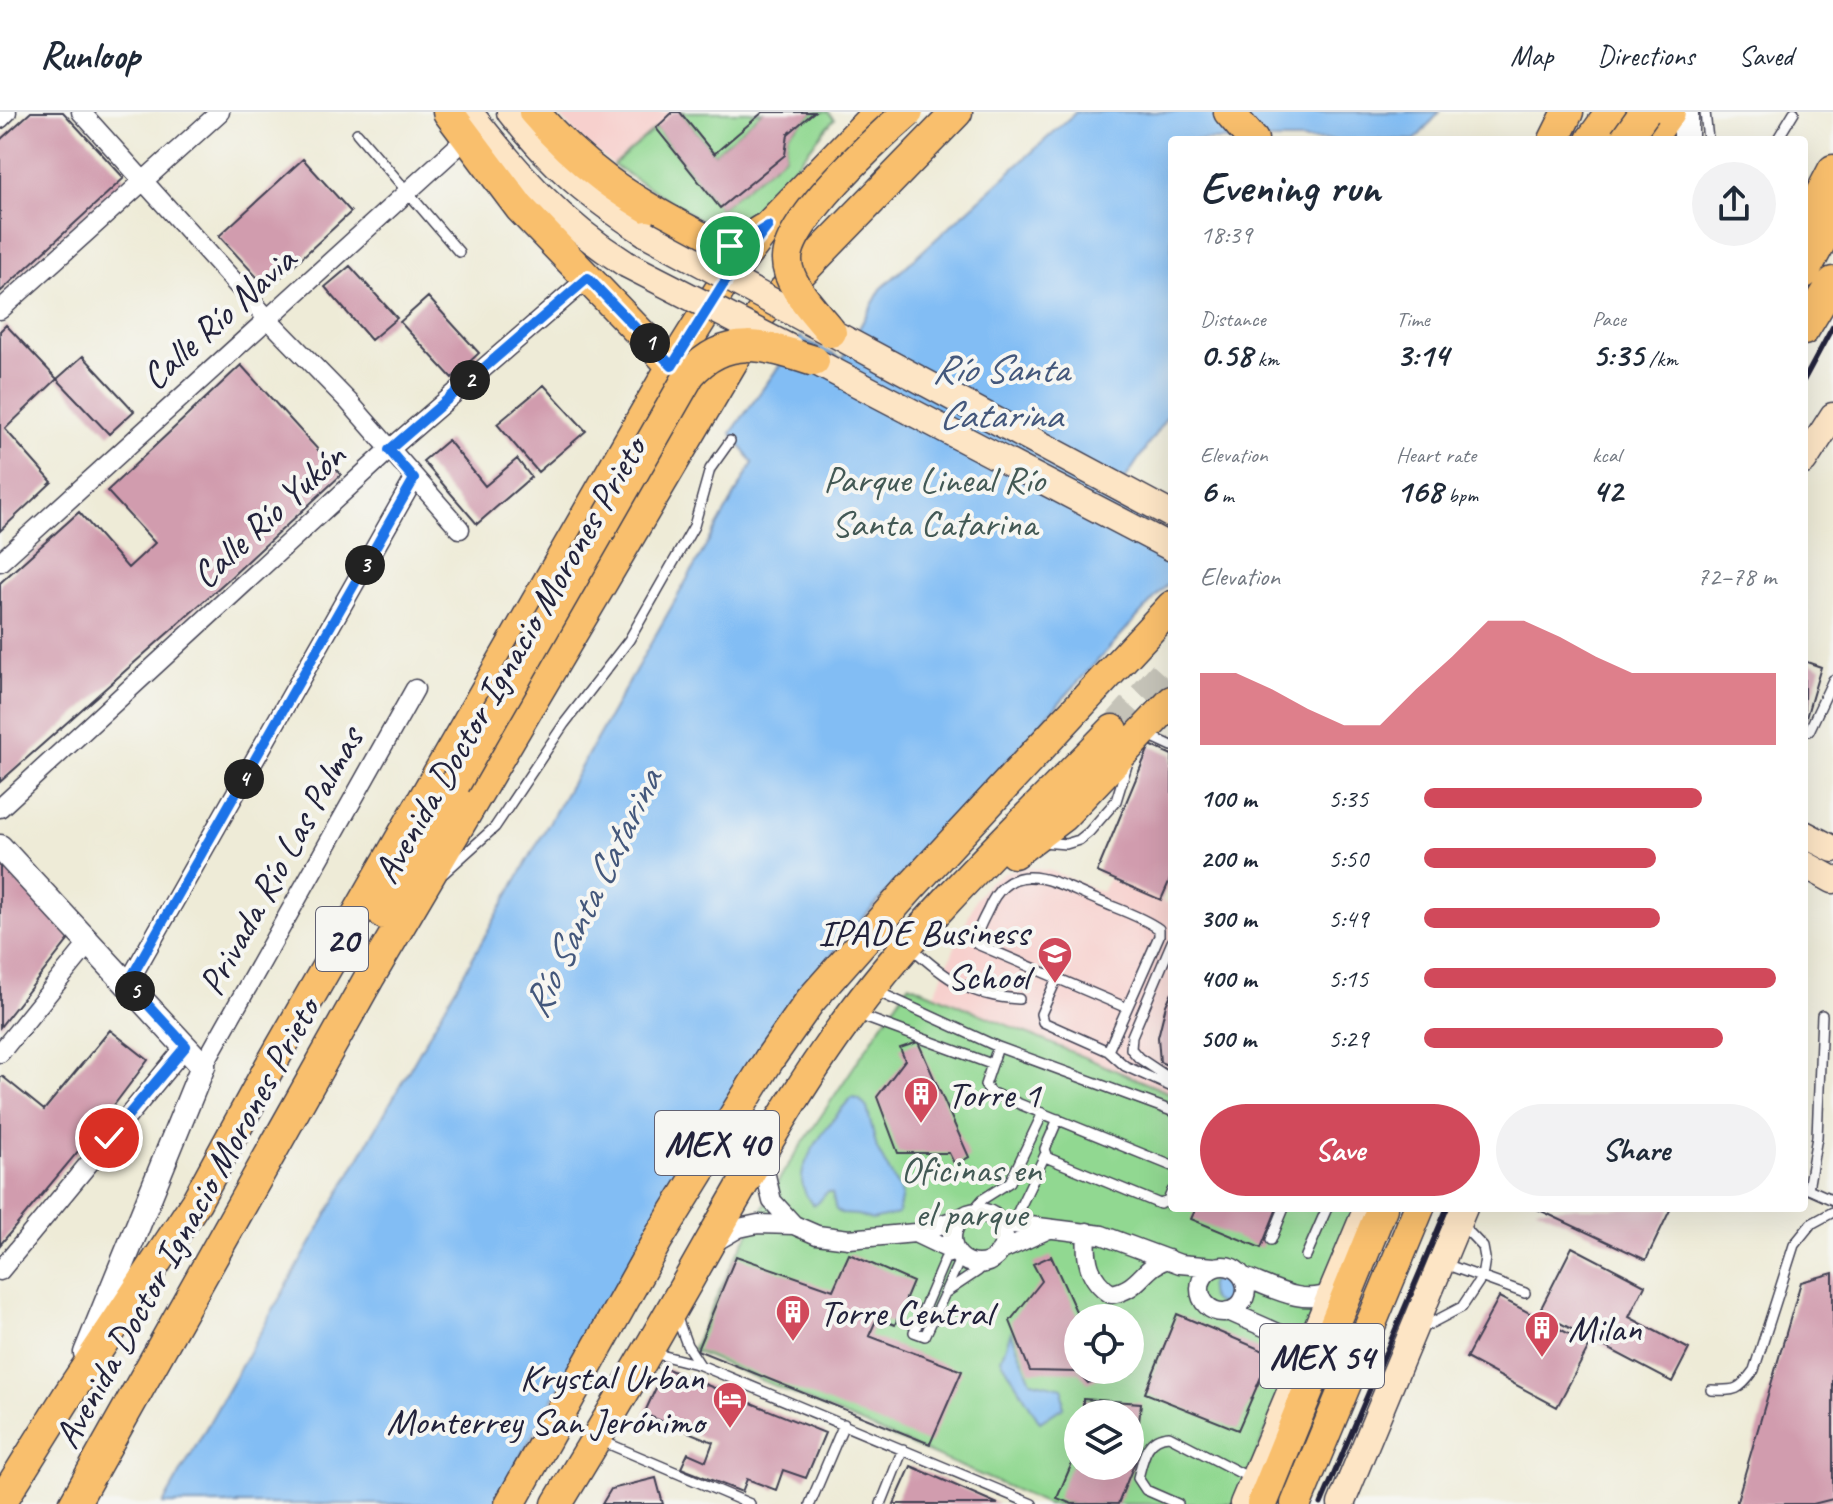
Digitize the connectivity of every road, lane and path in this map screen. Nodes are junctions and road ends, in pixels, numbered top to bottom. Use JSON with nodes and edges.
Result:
{"nodes":[{"id":1,"x":7,"y":112,"type":"edge"},
{"id":2,"x":81,"y":112,"type":"edge"},
{"id":3,"x":220,"y":112,"type":"edge"},
{"id":4,"x":510,"y":112,"type":"edge"},
{"id":5,"x":534,"y":112,"type":"edge"},
{"id":6,"x":878,"y":112,"type":"edge"},
{"id":7,"x":908,"y":112,"type":"edge"},
{"id":8,"x":1229,"y":112,"type":"edge"},
{"id":9,"x":1568,"y":112,"type":"edge"},
{"id":10,"x":1611,"y":112,"type":"edge"},
{"id":11,"x":1619,"y":112,"type":"edge"},
{"id":12,"x":1686,"y":112,"type":"edge"},
{"id":13,"x":1705,"y":112,"type":"edge"},
{"id":14,"x":1794,"y":112,"type":"edge"},
{"id":15,"x":955,"y":114,"type":"edge"},
{"id":16,"x":0,"y":119,"type":"edge"},
{"id":17,"x":463,"y":119,"type":"edge"},
{"id":18,"x":1655,"y":127,"type":"edge"},
{"id":19,"x":357,"y":133,"type":"dead end"},
{"id":20,"x":1250,"y":136,"type":"edge"},
{"id":21,"x":1556,"y":136,"type":"edge"},
{"id":22,"x":1594,"y":136,"type":"edge"},
{"id":23,"x":1634,"y":136,"type":"edge"},
{"id":24,"x":1686,"y":136,"type":"edge"},
{"id":25,"x":1708,"y":136,"type":"edge"},
{"id":26,"x":1779,"y":136,"type":"edge"},
{"id":27,"x":1833,"y":159,"type":"edge"},
{"id":28,"x":1833,"y":170,"type":"edge"},
{"id":29,"x":144,"y":182,"type":"junction"},
{"id":30,"x":1808,"y":188,"type":"edge"},
{"id":31,"x":407,"y":192,"type":"junction"},
{"id":32,"x":1808,"y":218,"type":"edge"},
{"id":33,"x":1833,"y":219,"type":"edge"},
{"id":34,"x":768,"y":226,"type":"junction"},
{"id":35,"x":459,"y":252,"type":"dead end"},
{"id":36,"x":1808,"y":266,"type":"edge"},
{"id":37,"x":588,"y":278,"type":"junction"},
{"id":38,"x":1833,"y":282,"type":"edge"},
{"id":39,"x":0,"y":310,"type":"edge"},
{"id":40,"x":267,"y":318,"type":"junction"},
{"id":41,"x":1808,"y":320,"type":"edge"},
{"id":42,"x":831,"y":332,"type":"junction"},
{"id":43,"x":814,"y":361,"type":"junction"},
{"id":44,"x":672,"y":366,"type":"junction"},
{"id":45,"x":1832,"y":415,"type":"edge"},
{"id":46,"x":730,"y":441,"type":"dead end"},
{"id":47,"x":389,"y":450,"type":"junction"},
{"id":48,"x":1808,"y":454,"type":"edge"},
{"id":49,"x":414,"y":479,"type":"junction"},
{"id":50,"x":1168,"y":513,"type":"edge"},
{"id":51,"x":460,"y":529,"type":"dead end"},
{"id":52,"x":1168,"y":546,"type":"edge"},
{"id":53,"x":0,"y":562,"type":"edge"},
{"id":54,"x":1168,"y":610,"type":"edge"},
{"id":55,"x":1168,"y":635,"type":"edge"},
{"id":56,"x":1833,"y":680,"type":"edge"},
{"id":57,"x":415,"y":689,"type":"dead end"},
{"id":58,"x":1168,"y":704,"type":"edge"},
{"id":59,"x":1809,"y":731,"type":"dead end"},
{"id":60,"x":1131,"y":734,"type":"junction"},
{"id":61,"x":1168,"y":745,"type":"edge"},
{"id":62,"x":0,"y":808,"type":"edge"},
{"id":63,"x":975,"y":817,"type":"junction"},
{"id":64,"x":1808,"y":836,"type":"edge"},
{"id":65,"x":0,"y":847,"type":"edge"},
{"id":66,"x":1833,"y":849,"type":"edge"},
{"id":67,"x":1808,"y":854,"type":"edge"},
{"id":68,"x":1808,"y":866,"type":"edge"},
{"id":69,"x":1833,"y":868,"type":"edge"},
{"id":70,"x":1808,"y":878,"type":"edge"},
{"id":71,"x":1833,"y":880,"type":"edge"},
{"id":72,"x":1833,"y":891,"type":"edge"},
{"id":73,"x":956,"y":892,"type":"junction"},
{"id":74,"x":415,"y":900,"type":"junction"},
{"id":75,"x":89,"y":943,"type":"junction"},
{"id":76,"x":908,"y":944,"type":"junction"},
{"id":77,"x":1168,"y":951,"type":"edge"},
{"id":78,"x":369,"y":978,"type":"junction"},
{"id":79,"x":1057,"y":978,"type":"junction"},
{"id":80,"x":128,"y":983,"type":"junction"},
{"id":81,"x":871,"y":988,"type":"junction"},
{"id":82,"x":1019,"y":999,"type":"dead end"},
{"id":83,"x":1127,"y":1008,"type":"junction"},
{"id":84,"x":852,"y":1013,"type":"junction"},
{"id":85,"x":1822,"y":1015,"type":"dead end"},
{"id":86,"x":186,"y":1046,"type":"junction"},
{"id":87,"x":998,"y":1047,"type":"junction"},
{"id":88,"x":1108,"y":1051,"type":"junction"},
{"id":89,"x":0,"y":1053,"type":"edge"},
{"id":90,"x":991,"y":1064,"type":"junction"},
{"id":91,"x":203,"y":1066,"type":"junction"},
{"id":92,"x":1168,"y":1077,"type":"edge"},
{"id":93,"x":1168,"y":1085,"type":"edge"},
{"id":94,"x":1168,"y":1110,"type":"edge"},
{"id":95,"x":1043,"y":1113,"type":"junction"},
{"id":96,"x":1058,"y":1119,"type":"junction"},
{"id":97,"x":761,"y":1153,"type":"junction"},
{"id":98,"x":1045,"y":1155,"type":"junction"},
{"id":99,"x":1168,"y":1164,"type":"edge"},
{"id":100,"x":1808,"y":1179,"type":"edge"},
{"id":101,"x":1808,"y":1189,"type":"edge"},
{"id":102,"x":1833,"y":1200,"type":"edge"},
{"id":103,"x":1168,"y":1201,"type":"edge"},
{"id":104,"x":1282,"y":1212,"type":"edge"},
{"id":105,"x":1325,"y":1212,"type":"edge"},
{"id":106,"x":1365,"y":1212,"type":"edge"},
{"id":107,"x":1380,"y":1212,"type":"edge"},
{"id":108,"x":1416,"y":1212,"type":"edge"},
{"id":109,"x":1833,"y":1212,"type":"edge"},
{"id":110,"x":1461,"y":1214,"type":"edge"},
{"id":111,"x":966,"y":1215,"type":"junction"},
{"id":112,"x":794,"y":1225,"type":"junction"},
{"id":113,"x":1049,"y":1229,"type":"junction"},
{"id":114,"x":1087,"y":1232,"type":"junction"},
{"id":115,"x":915,"y":1233,"type":"junction"},
{"id":116,"x":1000,"y":1239,"type":"junction"},
{"id":117,"x":1271,"y":1240,"type":"dead end"},
{"id":118,"x":709,"y":1245,"type":"junction"},
{"id":119,"x":959,"y":1255,"type":"junction"},
{"id":120,"x":1306,"y":1256,"type":"dead end"},
{"id":121,"x":1174,"y":1262,"type":"junction"},
{"id":122,"x":1440,"y":1263,"type":"junction"},
{"id":123,"x":1214,"y":1267,"type":"junction"},
{"id":124,"x":0,"y":1271,"type":"edge"},
{"id":125,"x":1244,"y":1277,"type":"junction"},
{"id":126,"x":1482,"y":1277,"type":"junction"},
{"id":127,"x":1199,"y":1292,"type":"junction"},
{"id":128,"x":1332,"y":1292,"type":"junction"},
{"id":129,"x":945,"y":1293,"type":"junction"},
{"id":130,"x":1525,"y":1293,"type":"dead end"},
{"id":131,"x":674,"y":1306,"type":"junction"},
{"id":132,"x":1228,"y":1311,"type":"junction"},
{"id":133,"x":1410,"y":1335,"type":"junction"},
{"id":134,"x":648,"y":1352,"type":"junction"},
{"id":135,"x":1306,"y":1352,"type":"junction"},
{"id":136,"x":700,"y":1365,"type":"junction"},
{"id":137,"x":1711,"y":1390,"type":"dead end"},
{"id":138,"x":70,"y":1392,"type":"junction"},
{"id":139,"x":844,"y":1424,"type":"junction"},
{"id":140,"x":596,"y":1438,"type":"junction"},
{"id":141,"x":903,"y":1449,"type":"junction"},
{"id":142,"x":1252,"y":1496,"type":"edge"},
{"id":143,"x":0,"y":1504,"type":"edge"},
{"id":144,"x":74,"y":1504,"type":"edge"},
{"id":145,"x":510,"y":1504,"type":"edge"},
{"id":146,"x":557,"y":1504,"type":"edge"},
{"id":147,"x":750,"y":1504,"type":"edge"},
{"id":148,"x":810,"y":1504,"type":"edge"},
{"id":149,"x":881,"y":1504,"type":"edge"},
{"id":150,"x":1032,"y":1504,"type":"edge"},
{"id":151,"x":1178,"y":1504,"type":"edge"},
{"id":152,"x":1296,"y":1504,"type":"edge"},
{"id":153,"x":1341,"y":1504,"type":"edge"}],
"edges":[{"from":1,"to":16,"type":"street"},
{"from":2,"to":29,"type":"street"},
{"from":3,"to":29,"type":"street"},
{"from":4,"to":42,"type":"main road","bridge":true},
{"from":5,"to":34,"type":"main road"},
{"from":6,"to":34,"type":"main road","name":"Avenida Doctor Ignacio Morones Prieto","number":"20"},
{"from":7,"to":42,"type":"main road","bridge":true},
{"from":8,"to":20,"type":"main road"},
{"from":9,"to":21,"type":"main road"},
{"from":10,"to":22,"type":"main road"},
{"from":11,"to":18,"type":"street"},
{"from":12,"to":24,"type":"street"},
{"from":13,"to":25,"type":"lane"},
{"from":14,"to":26,"type":"lane"},
{"from":15,"to":74,"type":"main road","name":"Avenida Doctor Ignacio Morones Prieto","number":"20"},
{"from":17,"to":31,"type":"street","name":"Calle Río Navia"},
{"from":17,"to":37,"type":"main road"},
{"from":17,"to":43,"type":"main road","bridge":true},
{"from":18,"to":23,"type":"main road","bridge":true},
{"from":19,"to":31,"type":"lane"},
{"from":27,"to":30,"type":"main road"},
{"from":28,"to":32,"type":"main road"},
{"from":29,"to":39,"type":"street"},
{"from":29,"to":40,"type":"street"},
{"from":31,"to":35,"type":"lane"},
{"from":31,"to":40,"type":"street","name":"Calle Río Navia"},
{"from":33,"to":36,"type":"main road"},
{"from":34,"to":44,"type":"main road","name":"Avenida Doctor Ignacio Morones Prieto","number":"20"},
{"from":37,"to":44,"type":"main road"},
{"from":37,"to":47,"type":"street","name":"Calle Río Yukón"},
{"from":38,"to":41,"type":"main road"},
{"from":40,"to":47,"type":"street"},
{"from":40,"to":53,"type":"street","name":"Calle Río Navia"},
{"from":42,"to":50,"type":"main road"},
{"from":43,"to":52,"type":"main road"},
{"from":43,"to":78,"type":"main road","bridge":true},
{"from":44,"to":138,"type":"main road","name":"Avenida Doctor Ignacio Morones Prieto","number":"20"},
{"from":45,"to":48,"type":"main road"},
{"from":46,"to":74,"type":"lane"},
{"from":47,"to":49,"type":"street"},
{"from":47,"to":62,"type":"street","name":"Calle Río Yukón"},
{"from":49,"to":51,"type":"street"},
{"from":49,"to":80,"type":"street"},
{"from":54,"to":63,"type":"main road","number":"MEX 40"},
{"from":55,"to":63,"type":"main road"},
{"from":56,"to":59,"type":"lane"},
{"from":57,"to":91,"type":"street","name":"Privada Río Las Palmas"},
{"from":58,"to":60,"type":"main road"},
{"from":60,"to":61,"type":"lane"},
{"from":60,"to":73,"type":"main road","number":"MEX 40"},
{"from":60,"to":73,"type":"main road"},
{"from":63,"to":145,"type":"main road","number":"MEX 40"},
{"from":64,"to":66,"type":"main road"},
{"from":65,"to":75,"type":"street"},
{"from":67,"to":69,"type":"main road"},
{"from":68,"to":71,"type":"main road"},
{"from":70,"to":72,"type":"main road"},
{"from":73,"to":76,"type":"main road","number":"MEX 40"},
{"from":74,"to":78,"type":"main road","name":"Avenida Doctor Ignacio Morones Prieto","number":"20"},
{"from":75,"to":80,"type":"street"},
{"from":75,"to":89,"type":"street"},
{"from":76,"to":81,"type":"main road","number":"MEX 40"},
{"from":76,"to":82,"type":"lane"},
{"from":77,"to":92,"type":"lane"},
{"from":78,"to":144,"type":"main road","name":"Avenida Doctor Ignacio Morones Prieto","number":"20"},
{"from":79,"to":83,"type":"lane"},
{"from":79,"to":83,"type":"lane"},
{"from":79,"to":88,"type":"lane"},
{"from":80,"to":86,"type":"street"},
{"from":81,"to":84,"type":"main road","number":"MEX 40"},
{"from":81,"to":87,"type":"lane"},
{"from":83,"to":88,"type":"lane"},
{"from":84,"to":90,"type":"lane"},
{"from":84,"to":97,"type":"main road","number":"MEX 40"},
{"from":85,"to":100,"type":"lane"},
{"from":86,"to":91,"type":"street"},
{"from":86,"to":124,"type":"street"},
{"from":87,"to":90,"type":"lane"},
{"from":87,"to":94,"type":"lane"},
{"from":88,"to":93,"type":"lane"},
{"from":90,"to":95,"type":"lane"},
{"from":91,"to":138,"type":"street"},
{"from":95,"to":96,"type":"lane"},
{"from":95,"to":111,"type":"lane"},
{"from":96,"to":98,"type":"lane"},
{"from":96,"to":99,"type":"lane"},
{"from":97,"to":112,"type":"street"},
{"from":97,"to":118,"type":"main road","number":"MEX 40"},
{"from":98,"to":103,"type":"lane"},
{"from":98,"to":116,"type":"lane"},
{"from":101,"to":102,"type":"lane"},
{"from":104,"to":117,"type":"lane"},
{"from":105,"to":120,"type":"lane"},
{"from":106,"to":128,"type":"main road"},
{"from":107,"to":142,"type":"main road","number":"MEX 54"},
{"from":108,"to":152,"type":"main road","number":"MEX 54"},
{"from":109,"to":137,"type":"lane"},
{"from":110,"to":122,"type":"main road"},
{"from":110,"to":126,"type":"lane"},
{"from":111,"to":115,"type":"street"},
{"from":111,"to":116,"type":"street"},
{"from":111,"to":119,"type":"street"},
{"from":112,"to":115,"type":"street"},
{"from":112,"to":118,"type":"street"},
{"from":113,"to":114,"type":"street"},
{"from":113,"to":116,"type":"street"},
{"from":113,"to":116,"type":"street"},
{"from":114,"to":121,"type":"street"},
{"from":114,"to":121,"type":"street"},
{"from":115,"to":119,"type":"street"},
{"from":116,"to":119,"type":"street"},
{"from":116,"to":129,"type":"lane"},
{"from":118,"to":131,"type":"main road","number":"MEX 40"},
{"from":119,"to":129,"type":"lane"},
{"from":119,"to":129,"type":"lane"},
{"from":121,"to":123,"type":"street"},
{"from":121,"to":127,"type":"street"},
{"from":122,"to":126,"type":"lane"},
{"from":122,"to":133,"type":"main road"},
{"from":123,"to":125,"type":"street"},
{"from":123,"to":127,"type":"street"},
{"from":125,"to":128,"type":"street"},
{"from":125,"to":132,"type":"street"},
{"from":126,"to":130,"type":"lane"},
{"from":126,"to":133,"type":"lane"},
{"from":127,"to":132,"type":"street"},
{"from":128,"to":135,"type":"main road"},
{"from":131,"to":134,"type":"main road","number":"MEX 40"},
{"from":131,"to":136,"type":"lane"},
{"from":132,"to":135,"type":"street"},
{"from":133,"to":153,"type":"main road"},
{"from":134,"to":136,"type":"lane"},
{"from":134,"to":140,"type":"main road","number":"MEX 40"},
{"from":135,"to":142,"type":"main road"},
{"from":136,"to":139,"type":"lane"},
{"from":138,"to":143,"type":"main road","name":"Avenida Doctor Ignacio Morones Prieto","number":"20"},
{"from":139,"to":141,"type":"lane"},
{"from":139,"to":148,"type":"lane"},
{"from":140,"to":146,"type":"main road","number":"MEX 40"},
{"from":140,"to":147,"type":"lane"},
{"from":141,"to":149,"type":"lane"},
{"from":141,"to":150,"type":"lane"},
{"from":142,"to":151,"type":"lane"}]}
